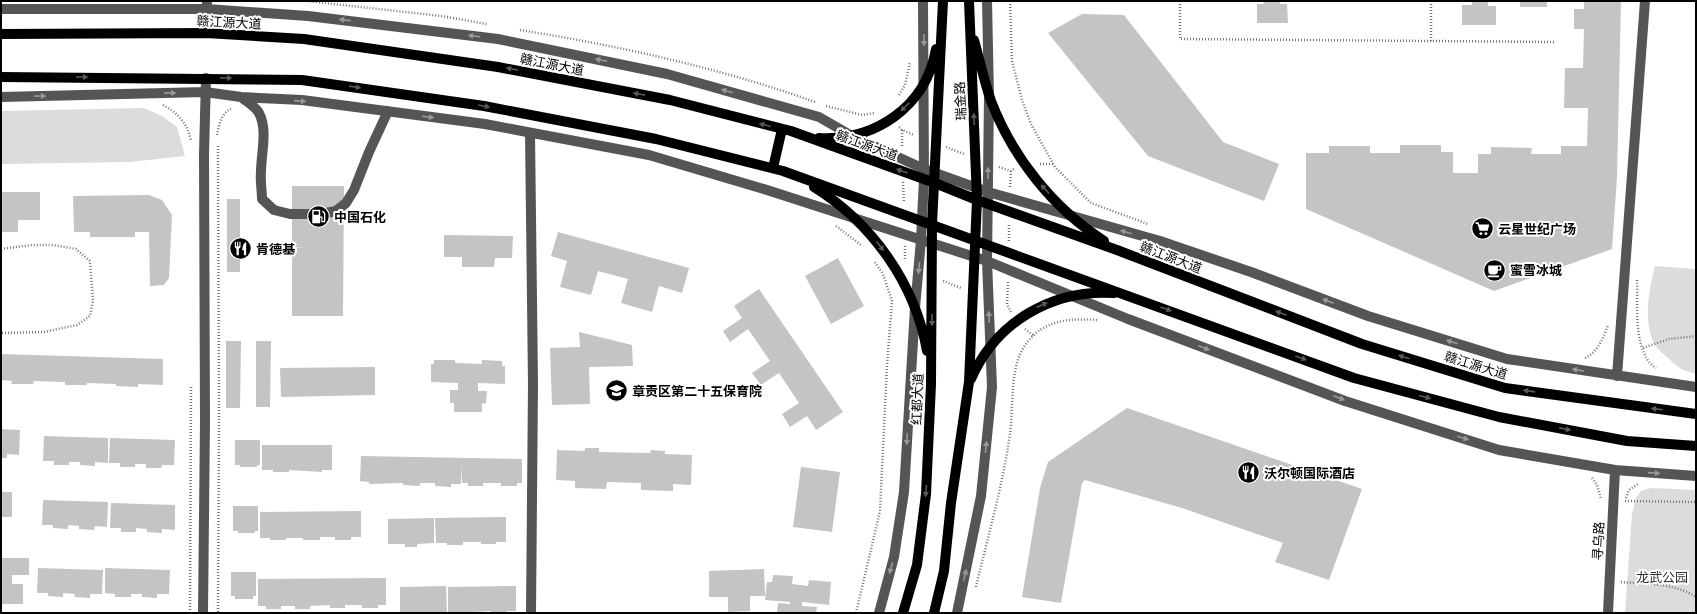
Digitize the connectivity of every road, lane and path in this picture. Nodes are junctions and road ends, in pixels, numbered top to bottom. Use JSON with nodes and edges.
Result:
{"nodes":[{"id":1,"x":307,"y":1,"type":"edge"},
{"id":2,"x":923,"y":1,"type":"edge"},
{"id":3,"x":943,"y":1,"type":"edge"},
{"id":4,"x":969,"y":1,"type":"edge"},
{"id":5,"x":987,"y":1,"type":"edge"},
{"id":6,"x":1010,"y":1,"type":"edge"},
{"id":7,"x":1180,"y":1,"type":"edge"},
{"id":8,"x":1431,"y":1,"type":"edge"},
{"id":9,"x":1645,"y":1,"type":"edge"},
{"id":10,"x":207,"y":5,"type":"edge"},
{"id":11,"x":1,"y":9,"type":"edge"},
{"id":12,"x":943,"y":22,"type":"junction"},
{"id":13,"x":969,"y":24,"type":"junction"},
{"id":14,"x":491,"y":25,"type":"dead end"},
{"id":15,"x":513,"y":29,"type":"dead end"},
{"id":16,"x":206,"y":33,"type":"junction"},
{"id":17,"x":1,"y":34,"type":"edge"},
{"id":18,"x":1431,"y":41,"type":"junction"},
{"id":19,"x":1556,"y":42,"type":"dead end"},
{"id":20,"x":910,"y":60,"type":"dead end"},
{"id":21,"x":1,"y":77,"type":"edge"},
{"id":22,"x":206,"y":78,"type":"junction"},
{"id":23,"x":924,"y":82,"type":"junction"},
{"id":24,"x":205,"y":92,"type":"junction"},
{"id":25,"x":990,"y":96,"type":"junction"},
{"id":26,"x":1,"y":97,"type":"edge"},
{"id":27,"x":241,"y":97,"type":"junction"},
{"id":28,"x":898,"y":97,"type":"dead end"},
{"id":29,"x":816,"y":102,"type":"dead end"},
{"id":30,"x":160,"y":104,"type":"dead end"},
{"id":31,"x":823,"y":105,"type":"dead end"},
{"id":32,"x":388,"y":112,"type":"junction"},
{"id":33,"x":878,"y":112,"type":"dead end"},
{"id":34,"x":786,"y":130,"type":"junction"},
{"id":35,"x":530,"y":132,"type":"junction"},
{"id":36,"x":852,"y":136,"type":"junction"},
{"id":37,"x":924,"y":139,"type":"junction"},
{"id":38,"x":936,"y":143,"type":"junction"},
{"id":39,"x":191,"y":147,"type":"dead end"},
{"id":40,"x":976,"y":158,"type":"junction"},
{"id":41,"x":903,"y":159,"type":"junction"},
{"id":42,"x":989,"y":163,"type":"junction"},
{"id":43,"x":773,"y":168,"type":"junction"},
{"id":44,"x":783,"y":171,"type":"junction"},
{"id":45,"x":903,"y":171,"type":"junction"},
{"id":46,"x":924,"y":174,"type":"junction"},
{"id":47,"x":935,"y":178,"type":"junction"},
{"id":48,"x":977,"y":188,"type":"junction"},
{"id":49,"x":988,"y":192,"type":"junction"},
{"id":50,"x":1010,"y":198,"type":"junction"},
{"id":51,"x":977,"y":200,"type":"junction"},
{"id":52,"x":988,"y":204,"type":"junction"},
{"id":53,"x":1010,"y":212,"type":"junction"},
{"id":54,"x":904,"y":214,"type":"junction"},
{"id":55,"x":1072,"y":217,"type":"junction"},
{"id":56,"x":855,"y":218,"type":"junction"},
{"id":57,"x":922,"y":220,"type":"junction"},
{"id":58,"x":932,"y":224,"type":"junction"},
{"id":59,"x":1153,"y":226,"type":"dead end"},
{"id":60,"x":904,"y":235,"type":"junction"},
{"id":61,"x":921,"y":240,"type":"junction"},
{"id":62,"x":975,"y":240,"type":"junction"},
{"id":63,"x":932,"y":244,"type":"junction"},
{"id":64,"x":988,"y":244,"type":"junction"},
{"id":65,"x":1,"y":249,"type":"edge"},
{"id":66,"x":1117,"y":250,"type":"junction"},
{"id":67,"x":1008,"y":252,"type":"junction"},
{"id":68,"x":974,"y":257,"type":"junction"},
{"id":69,"x":987,"y":262,"type":"junction"},
{"id":70,"x":1008,"y":270,"type":"junction"},
{"id":71,"x":918,"y":272,"type":"junction"},
{"id":72,"x":1637,"y":273,"type":"dead end"},
{"id":73,"x":932,"y":277,"type":"junction"},
{"id":74,"x":972,"y":292,"type":"junction"},
{"id":75,"x":1072,"y":295,"type":"junction"},
{"id":76,"x":1129,"y":295,"type":"junction"},
{"id":77,"x":989,"y":298,"type":"junction"},
{"id":78,"x":915,"y":308,"type":"junction"},
{"id":79,"x":1097,"y":320,"type":"dead end"},
{"id":80,"x":1609,"y":322,"type":"dead end"},
{"id":81,"x":1,"y":334,"type":"edge"},
{"id":82,"x":1696,"y":336,"type":"edge"},
{"id":83,"x":990,"y":346,"type":"junction"},
{"id":84,"x":1643,"y":348,"type":"junction"},
{"id":85,"x":1583,"y":359,"type":"dead end"},
{"id":86,"x":1658,"y":370,"type":"dead end"},
{"id":87,"x":1617,"y":376,"type":"junction"},
{"id":88,"x":191,"y":382,"type":"dead end"},
{"id":89,"x":969,"y":382,"type":"junction"},
{"id":90,"x":931,"y":384,"type":"junction"},
{"id":91,"x":1696,"y":387,"type":"edge"},
{"id":92,"x":1696,"y":414,"type":"edge"},
{"id":93,"x":1696,"y":446,"type":"edge"},
{"id":94,"x":1615,"y":470,"type":"junction"},
{"id":95,"x":1586,"y":476,"type":"dead end"},
{"id":96,"x":1696,"y":476,"type":"edge"},
{"id":97,"x":1639,"y":484,"type":"dead end"},
{"id":98,"x":1625,"y":501,"type":"junction"},
{"id":99,"x":1601,"y":502,"type":"dead end"},
{"id":100,"x":1696,"y":502,"type":"edge"},
{"id":101,"x":1624,"y":508,"type":"dead end"},
{"id":102,"x":1619,"y":581,"type":"dead end"},
{"id":103,"x":975,"y":592,"type":"dead end"},
{"id":104,"x":1696,"y":597,"type":"edge"},
{"id":105,"x":190,"y":613,"type":"edge"},
{"id":106,"x":203,"y":613,"type":"edge"},
{"id":107,"x":531,"y":613,"type":"edge"},
{"id":108,"x":879,"y":613,"type":"edge"},
{"id":109,"x":903,"y":613,"type":"edge"},
{"id":110,"x":934,"y":613,"type":"edge"},
{"id":111,"x":957,"y":613,"type":"edge"},
{"id":112,"x":1608,"y":613,"type":"edge"}],
"edges":[{"from":1,"to":14,"type":"path"},
{"from":2,"to":23,"type":"street","one_way":true},
{"from":3,"to":12,"type":"main road","name":"瑞金路"},
{"from":4,"to":13,"type":"main road","name":"瑞金路"},
{"from":5,"to":25,"type":"street"},
{"from":6,"to":59,"type":"path"},
{"from":7,"to":18,"type":"path"},
{"from":8,"to":18,"type":"path"},
{"from":9,"to":87,"type":"street"},
{"from":10,"to":11,"type":"street"},
{"from":10,"to":16,"type":"street"},
{"from":36,"to":10,"type":"street","one_way":true},
{"from":12,"to":23,"type":"main road"},
{"from":12,"to":38,"type":"main road","name":"瑞金路"},
{"from":13,"to":25,"type":"main road"},
{"from":40,"to":13,"type":"main road","name":"瑞金路","one_way":true},
{"from":15,"to":29,"type":"path"},
{"from":16,"to":17,"type":"main road","name":"赣江源大道"},
{"from":34,"to":16,"type":"main road","name":"赣江源大道","one_way":true},
{"from":18,"to":19,"type":"path"},
{"from":20,"to":28,"type":"path"},
{"from":21,"to":22,"type":"main road","one_way":true},
{"from":22,"to":24,"type":"street"},
{"from":22,"to":43,"type":"main road","one_way":true},
{"from":23,"to":36,"type":"main road","one_way":true},
{"from":23,"to":37,"type":"street"},
{"from":26,"to":24,"type":"street","one_way":true},
{"from":24,"to":27,"type":"street"},
{"from":24,"to":106,"type":"street"},
{"from":25,"to":42,"type":"street"},
{"from":55,"to":25,"type":"main road","one_way":true},
{"from":27,"to":32,"type":"street","one_way":true},
{"from":27,"to":32,"type":"street"},
{"from":30,"to":39,"type":"path"},
{"from":31,"to":33,"type":"path"},
{"from":32,"to":35,"type":"street","one_way":true},
{"from":34,"to":36,"type":"main road"},
{"from":34,"to":43,"type":"main road"},
{"from":45,"to":34,"type":"main road","name":"赣江源大道","one_way":true},
{"from":35,"to":56,"type":"street"},
{"from":35,"to":107,"type":"street"},
{"from":36,"to":41,"type":"street"},
{"from":37,"to":41,"type":"path"},
{"from":37,"to":46,"type":"street"},
{"from":38,"to":40,"type":"path"},
{"from":38,"to":47,"type":"main road","name":"瑞金路"},
{"from":40,"to":48,"type":"main road","name":"瑞金路"},
{"from":41,"to":46,"type":"street"},
{"from":49,"to":42,"type":"street","one_way":true},
{"from":42,"to":50,"type":"path"},
{"from":43,"to":44,"type":"main road"},
{"from":44,"to":54,"type":"main road"},
{"from":44,"to":56,"type":"main road"},
{"from":45,"to":46,"type":"main road","name":"赣江源大道"},
{"from":45,"to":54,"type":"path"},
{"from":46,"to":47,"type":"main road","name":"赣江源大道"},
{"from":46,"to":57,"type":"street"},
{"from":47,"to":48,"type":"street"},
{"from":47,"to":51,"type":"main road","name":"赣江源大道"},
{"from":47,"to":58,"type":"main road","name":"红都大道"},
{"from":48,"to":49,"type":"street"},
{"from":48,"to":51,"type":"main road","name":"瑞金路"},
{"from":49,"to":50,"type":"street"},
{"from":49,"to":52,"type":"street"},
{"from":50,"to":55,"type":"street"},
{"from":51,"to":52,"type":"main road","name":"赣江源大道"},
{"from":51,"to":62,"type":"main road"},
{"from":52,"to":53,"type":"main road","name":"赣江源大道"},
{"from":52,"to":64,"type":"street"},
{"from":53,"to":66,"type":"main road","name":"赣江源大道"},
{"from":53,"to":67,"type":"path"},
{"from":54,"to":57,"type":"main road"},
{"from":55,"to":66,"type":"main road"},
{"from":87,"to":55,"type":"street","one_way":true},
{"from":56,"to":60,"type":"street"},
{"from":56,"to":78,"type":"main road","one_way":true},
{"from":57,"to":58,"type":"main road"},
{"from":57,"to":61,"type":"street"},
{"from":58,"to":62,"type":"main road"},
{"from":58,"to":63,"type":"main road","name":"红都大道"},
{"from":60,"to":61,"type":"street"},
{"from":60,"to":71,"type":"path"},
{"from":61,"to":63,"type":"street"},
{"from":61,"to":71,"type":"street","one_way":true},
{"from":62,"to":64,"type":"main road"},
{"from":62,"to":68,"type":"main road"},
{"from":63,"to":68,"type":"street"},
{"from":63,"to":73,"type":"main road","name":"红都大道"},
{"from":64,"to":67,"type":"main road"},
{"from":64,"to":69,"type":"street"},
{"from":65,"to":81,"type":"path"},
{"from":92,"to":66,"type":"main road","name":"赣江源大道","one_way":true},
{"from":67,"to":76,"type":"main road"},
{"from":68,"to":69,"type":"street"},
{"from":68,"to":74,"type":"main road"},
{"from":69,"to":70,"type":"street"},
{"from":69,"to":77,"type":"street"},
{"from":70,"to":75,"type":"street"},
{"from":70,"to":77,"type":"path"},
{"from":71,"to":78,"type":"street"},
{"from":72,"to":84,"type":"path"},
{"from":73,"to":74,"type":"path"},
{"from":73,"to":90,"type":"main road","name":"红都大道","one_way":true},
{"from":74,"to":89,"type":"main road"},
{"from":75,"to":76,"type":"main road"},
{"from":83,"to":75,"type":"main road","one_way":true},
{"from":75,"to":94,"type":"street","one_way":true},
{"from":76,"to":93,"type":"main road","one_way":true},
{"from":83,"to":77,"type":"street","one_way":true},
{"from":78,"to":90,"type":"main road"},
{"from":78,"to":108,"type":"street","one_way":true},
{"from":79,"to":103,"type":"path"},
{"from":80,"to":85,"type":"path"},
{"from":82,"to":84,"type":"path"},
{"from":83,"to":89,"type":"main road"},
{"from":111,"to":83,"type":"street","one_way":true},
{"from":84,"to":86,"type":"path"},
{"from":87,"to":91,"type":"street"},
{"from":88,"to":105,"type":"path"},
{"from":89,"to":110,"type":"main road"},
{"from":90,"to":109,"type":"main road","name":"红都大道","one_way":true},
{"from":94,"to":96,"type":"street","one_way":true},
{"from":94,"to":112,"type":"street","name":"寻乌路"},
{"from":95,"to":99,"type":"path"},
{"from":97,"to":98,"type":"path"},
{"from":98,"to":100,"type":"path"},
{"from":98,"to":101,"type":"path"},
{"from":102,"to":104,"type":"path"}]}
